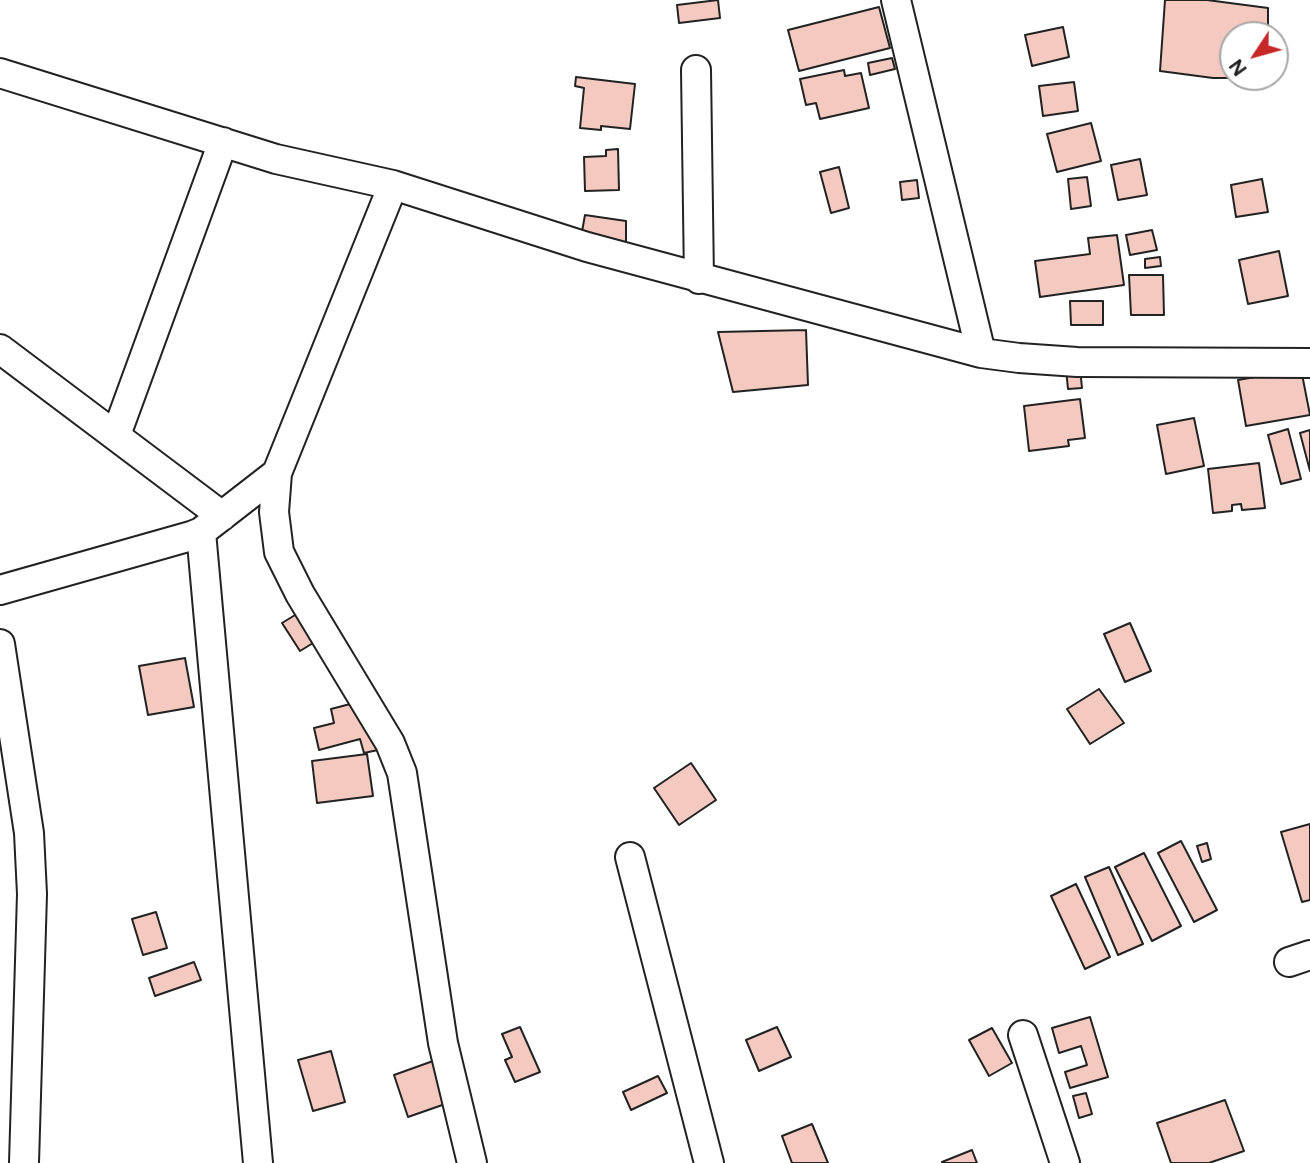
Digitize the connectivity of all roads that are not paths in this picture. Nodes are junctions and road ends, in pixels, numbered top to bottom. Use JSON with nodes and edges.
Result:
{"nodes":[{"id":1,"x":896,"y":0,"type":"edge"},
{"id":2,"x":696,"y":70,"type":"dead end"},
{"id":3,"x":0,"y":73,"type":"edge"},
{"id":4,"x":223,"y":142,"type":"junction"},
{"id":5,"x":393,"y":186,"type":"junction"},
{"id":6,"x":699,"y":279,"type":"junction"},
{"id":7,"x":0,"y":349,"type":"edge"},
{"id":8,"x":981,"y":353,"type":"junction"},
{"id":9,"x":1310,"y":363,"type":"edge"},
{"id":10,"x":116,"y":435,"type":"junction"},
{"id":11,"x":277,"y":473,"type":"junction"},
{"id":12,"x":212,"y":524,"type":"junction"},
{"id":13,"x":0,"y":590,"type":"edge"},
{"id":14,"x":0,"y":644,"type":"edge"},
{"id":15,"x":630,"y":857,"type":"dead end"},
{"id":16,"x":1023,"y":1035,"type":"dead end"},
{"id":17,"x":24,"y":1163,"type":"edge"},
{"id":18,"x":258,"y":1163,"type":"edge"},
{"id":19,"x":472,"y":1163,"type":"edge"},
{"id":20,"x":709,"y":1163,"type":"edge"},
{"id":21,"x":1065,"y":1163,"type":"edge"}],
"edges":[{"from":1,"to":8,"type":"street"},
{"from":2,"to":6,"type":"street"},
{"from":3,"to":4,"type":"street"},
{"from":4,"to":5,"type":"street"},
{"from":4,"to":10,"type":"street"},
{"from":5,"to":6,"type":"street"},
{"from":5,"to":11,"type":"street"},
{"from":6,"to":8,"type":"street"},
{"from":7,"to":10,"type":"street"},
{"from":8,"to":9,"type":"street"},
{"from":10,"to":12,"type":"street"},
{"from":11,"to":12,"type":"street"},
{"from":11,"to":19,"type":"street"},
{"from":12,"to":13,"type":"street"},
{"from":12,"to":18,"type":"street"},
{"from":14,"to":17,"type":"street"},
{"from":15,"to":20,"type":"street"},
{"from":16,"to":21,"type":"street"}]}
